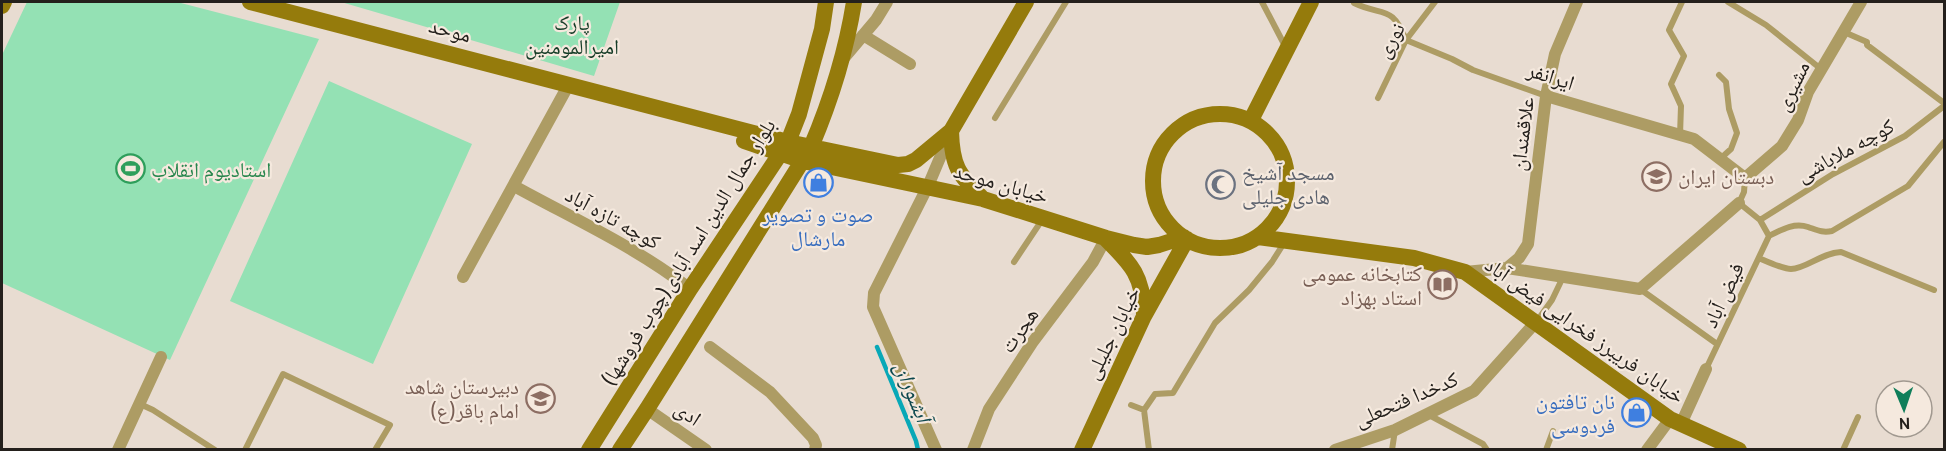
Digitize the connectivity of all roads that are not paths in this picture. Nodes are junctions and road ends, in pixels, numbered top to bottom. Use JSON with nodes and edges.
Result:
{"nodes":[{"id":1,"x":4,"y":2,"type":"edge"},
{"id":2,"x":250,"y":2,"type":"edge"},
{"id":3,"x":826,"y":2,"type":"edge"},
{"id":4,"x":854,"y":2,"type":"edge"},
{"id":5,"x":887,"y":2,"type":"edge"},
{"id":6,"x":1026,"y":2,"type":"edge"},
{"id":7,"x":1066,"y":2,"type":"edge"},
{"id":8,"x":1262,"y":2,"type":"edge"},
{"id":9,"x":1311,"y":2,"type":"edge"},
{"id":10,"x":1435,"y":2,"type":"edge"},
{"id":11,"x":1577,"y":2,"type":"edge"},
{"id":12,"x":1682,"y":2,"type":"edge"},
{"id":13,"x":1728,"y":2,"type":"edge"},
{"id":14,"x":1861,"y":2,"type":"edge"},
{"id":15,"x":1354,"y":3,"type":"dead end"},
{"id":16,"x":2,"y":6,"type":"edge"},
{"id":17,"x":1844,"y":32,"type":"junction"},
{"id":18,"x":863,"y":36,"type":"junction"},
{"id":19,"x":1406,"y":40,"type":"junction"},
{"id":20,"x":1287,"y":50,"type":"junction"},
{"id":21,"x":842,"y":60,"type":"junction"},
{"id":22,"x":910,"y":64,"type":"dead end"},
{"id":23,"x":1821,"y":69,"type":"junction"},
{"id":24,"x":1719,"y":75,"type":"dead end"},
{"id":25,"x":569,"y":84,"type":"junction"},
{"id":26,"x":1546,"y":96,"type":"junction"},
{"id":27,"x":1378,"y":98,"type":"dead end"},
{"id":28,"x":1944,"y":104,"type":"edge"},
{"id":29,"x":995,"y":118,"type":"dead end"},
{"id":30,"x":1251,"y":120,"type":"junction"},
{"id":31,"x":951,"y":131,"type":"junction"},
{"id":32,"x":1680,"y":135,"type":"junction"},
{"id":33,"x":1944,"y":142,"type":"edge"},
{"id":34,"x":784,"y":147,"type":"junction"},
{"id":35,"x":807,"y":154,"type":"junction"},
{"id":36,"x":1720,"y":159,"type":"junction"},
{"id":37,"x":1745,"y":178,"type":"junction"},
{"id":38,"x":514,"y":186,"type":"junction"},
{"id":39,"x":928,"y":186,"type":"junction"},
{"id":40,"x":983,"y":199,"type":"junction"},
{"id":41,"x":1739,"y":203,"type":"junction"},
{"id":42,"x":1043,"y":218,"type":"junction"},
{"id":43,"x":1760,"y":220,"type":"junction"},
{"id":44,"x":1769,"y":236,"type":"junction"},
{"id":45,"x":1258,"y":237,"type":"junction"},
{"id":46,"x":1106,"y":238,"type":"junction"},
{"id":47,"x":1185,"y":238,"type":"junction"},
{"id":48,"x":1286,"y":240,"type":"junction"},
{"id":49,"x":1759,"y":258,"type":"junction"},
{"id":50,"x":1014,"y":262,"type":"dead end"},
{"id":51,"x":1507,"y":268,"type":"junction"},
{"id":52,"x":1465,"y":273,"type":"junction"},
{"id":53,"x":1564,"y":275,"type":"junction"},
{"id":54,"x":463,"y":277,"type":"dead end"},
{"id":55,"x":690,"y":289,"type":"junction"},
{"id":56,"x":1640,"y":289,"type":"junction"},
{"id":57,"x":1934,"y":290,"type":"dead end"},
{"id":58,"x":1144,"y":316,"type":"junction"},
{"id":59,"x":1535,"y":323,"type":"junction"},
{"id":60,"x":1718,"y":344,"type":"junction"},
{"id":61,"x":710,"y":347,"type":"dead end"},
{"id":62,"x":161,"y":357,"type":"dead end"},
{"id":63,"x":1706,"y":369,"type":"joint"},
{"id":64,"x":139,"y":404,"type":"junction"},
{"id":65,"x":1131,"y":405,"type":"dead end"},
{"id":66,"x":647,"y":409,"type":"junction"},
{"id":67,"x":1144,"y":411,"type":"junction"},
{"id":68,"x":1427,"y":414,"type":"junction"},
{"id":69,"x":1858,"y":417,"type":"dead end"},
{"id":70,"x":1676,"y":422,"type":"junction"},
{"id":71,"x":1395,"y":430,"type":"junction"},
{"id":72,"x":1553,"y":431,"type":"dead end"},
{"id":73,"x":1718,"y":445,"type":"edge"},
{"id":74,"x":815,"y":447,"type":"edge"},
{"id":75,"x":118,"y":450,"type":"edge"},
{"id":76,"x":215,"y":450,"type":"edge"},
{"id":77,"x":245,"y":450,"type":"edge"},
{"id":78,"x":375,"y":450,"type":"edge"},
{"id":79,"x":589,"y":450,"type":"edge"},
{"id":80,"x":620,"y":450,"type":"edge"},
{"id":81,"x":706,"y":450,"type":"edge"},
{"id":82,"x":936,"y":450,"type":"edge"},
{"id":83,"x":973,"y":450,"type":"edge"},
{"id":84,"x":1082,"y":450,"type":"edge"},
{"id":85,"x":1149,"y":450,"type":"edge"},
{"id":86,"x":1335,"y":450,"type":"edge"},
{"id":87,"x":1392,"y":450,"type":"edge"},
{"id":88,"x":1487,"y":450,"type":"edge"},
{"id":89,"x":1546,"y":450,"type":"edge"},
{"id":90,"x":1647,"y":450,"type":"edge"},
{"id":91,"x":1739,"y":450,"type":"edge"},
{"id":92,"x":1843,"y":450,"type":"edge"}],
"edges":[{"from":1,"to":16,"type":"main road"},
{"from":2,"to":25,"type":"main road","name":"موحد"},
{"from":3,"to":34,"type":"main road","name":"بلوار جمال الدین اسد آبادی(چوب فروشها)"},
{"from":4,"to":21,"type":"main road"},
{"from":5,"to":18,"type":"street"},
{"from":6,"to":31,"type":"main road"},
{"from":7,"to":29,"type":"lane"},
{"from":8,"to":20,"type":"lane"},
{"from":9,"to":20,"type":"main road"},
{"from":10,"to":19,"type":"lane","name":"نوری"},
{"from":11,"to":26,"type":"street","name":"علاقمندان"},
{"from":12,"to":32,"type":"lane"},
{"from":13,"to":23,"type":"lane"},
{"from":14,"to":17,"type":"street","name":"مشیری"},
{"from":15,"to":19,"type":"lane"},
{"from":17,"to":23,"type":"street","name":"مشیری"},
{"from":17,"to":28,"type":"lane"},
{"from":18,"to":21,"type":"street"},
{"from":18,"to":22,"type":"street"},
{"from":19,"to":26,"type":"lane","name":"ایرانفر"},
{"from":19,"to":27,"type":"lane","name":"نوری"},
{"from":20,"to":30,"type":"main road"},
{"from":21,"to":35,"type":"main road"},
{"from":23,"to":37,"type":"street","name":"مشیری"},
{"from":24,"to":36,"type":"lane"},
{"from":25,"to":34,"type":"main road","name":"موحد"},
{"from":25,"to":38,"type":"street"},
{"from":26,"to":32,"type":"street","name":"ایرانفر"},
{"from":26,"to":51,"type":"street","name":"علاقمندان"},
{"from":28,"to":43,"type":"lane","name":"کوچه ملاباشی"},
{"from":30,"to":45,"type":"main road"},
{"from":30,"to":47,"type":"main road"},
{"from":31,"to":35,"type":"main road"},
{"from":31,"to":39,"type":"street"},
{"from":31,"to":40,"type":"main road"},
{"from":32,"to":36,"type":"street","name":"ایرانفر"},
{"from":33,"to":44,"type":"lane"},
{"from":34,"to":35,"type":"main road","name":"موحد"},
{"from":34,"to":55,"type":"main road","name":"بلوار جمال الدین اسد آبادی(چوب فروشها)"},
{"from":35,"to":39,"type":"main road","name":"خیابان موحد"},
{"from":35,"to":66,"type":"main road"},
{"from":36,"to":37,"type":"street","name":"ایرانفر"},
{"from":37,"to":41,"type":"lane"},
{"from":38,"to":54,"type":"street"},
{"from":38,"to":55,"type":"street","name":"کوچه تازه آباد"},
{"from":39,"to":40,"type":"main road","name":"خیابان موحد"},
{"from":39,"to":82,"type":"street"},
{"from":40,"to":42,"type":"main road","name":"خیابان موحد"},
{"from":41,"to":43,"type":"lane"},
{"from":41,"to":56,"type":"street"},
{"from":42,"to":46,"type":"main road","name":"خیابان موحد"},
{"from":42,"to":50,"type":"lane"},
{"from":43,"to":44,"type":"lane"},
{"from":44,"to":49,"type":"lane","name":"فیض آباد"},
{"from":45,"to":47,"type":"main road"},
{"from":45,"to":48,"type":"main road","name":"خیابان فریبرز فخرایی فیض آباد"},
{"from":46,"to":47,"type":"main road","name":"خیابان موحد"},
{"from":46,"to":58,"type":"main road"},
{"from":46,"to":83,"type":"street","name":"هجرت"},
{"from":47,"to":58,"type":"main road","name":"خیابان جلیلی"},
{"from":48,"to":52,"type":"main road","name":"خیابان فریبرز فخرایی فیض آباد"},
{"from":48,"to":67,"type":"lane"},
{"from":49,"to":57,"type":"lane"},
{"from":49,"to":60,"type":"lane","name":"فیض آباد"},
{"from":51,"to":52,"type":"street"},
{"from":51,"to":53,"type":"street"},
{"from":52,"to":59,"type":"main road","name":"خیابان فریبرز فخرایی فیض آباد"},
{"from":53,"to":56,"type":"street"},
{"from":53,"to":59,"type":"lane"},
{"from":55,"to":79,"type":"main road","name":"بلوار جمال الدین اسد آبادی(چوب فروشها)"},
{"from":56,"to":60,"type":"lane"},
{"from":58,"to":84,"type":"main road","name":"خیابان جلیلی"},
{"from":59,"to":68,"type":"street","name":"کدخدا فتحعلی"},
{"from":59,"to":70,"type":"main road","name":"خیابان فریبرز فخرایی فیض آباد"},
{"from":60,"to":63,"type":"lane","name":"فیض آباد"},
{"from":61,"to":74,"type":"street"},
{"from":62,"to":64,"type":"street"},
{"from":63,"to":70,"type":"street"},
{"from":64,"to":75,"type":"street"},
{"from":64,"to":76,"type":"lane"},
{"from":65,"to":67,"type":"lane"},
{"from":66,"to":80,"type":"main road"},
{"from":66,"to":81,"type":"street","name":"ادی"},
{"from":67,"to":85,"type":"lane"},
{"from":68,"to":71,"type":"street","name":"کدخدا فتحعلی"},
{"from":68,"to":88,"type":"lane"},
{"from":69,"to":92,"type":"lane"},
{"from":70,"to":73,"type":"main road","name":"خیابان فریبرز فخرایی فیض آباد"},
{"from":70,"to":90,"type":"street"},
{"from":71,"to":86,"type":"street","name":"کدخدا فتحعلی"},
{"from":71,"to":87,"type":"lane"},
{"from":72,"to":89,"type":"lane"},
{"from":73,"to":91,"type":"main road","name":"خیابان فریبرز فخرایی فیض آباد"},
{"from":77,"to":78,"type":"lane"}]}
